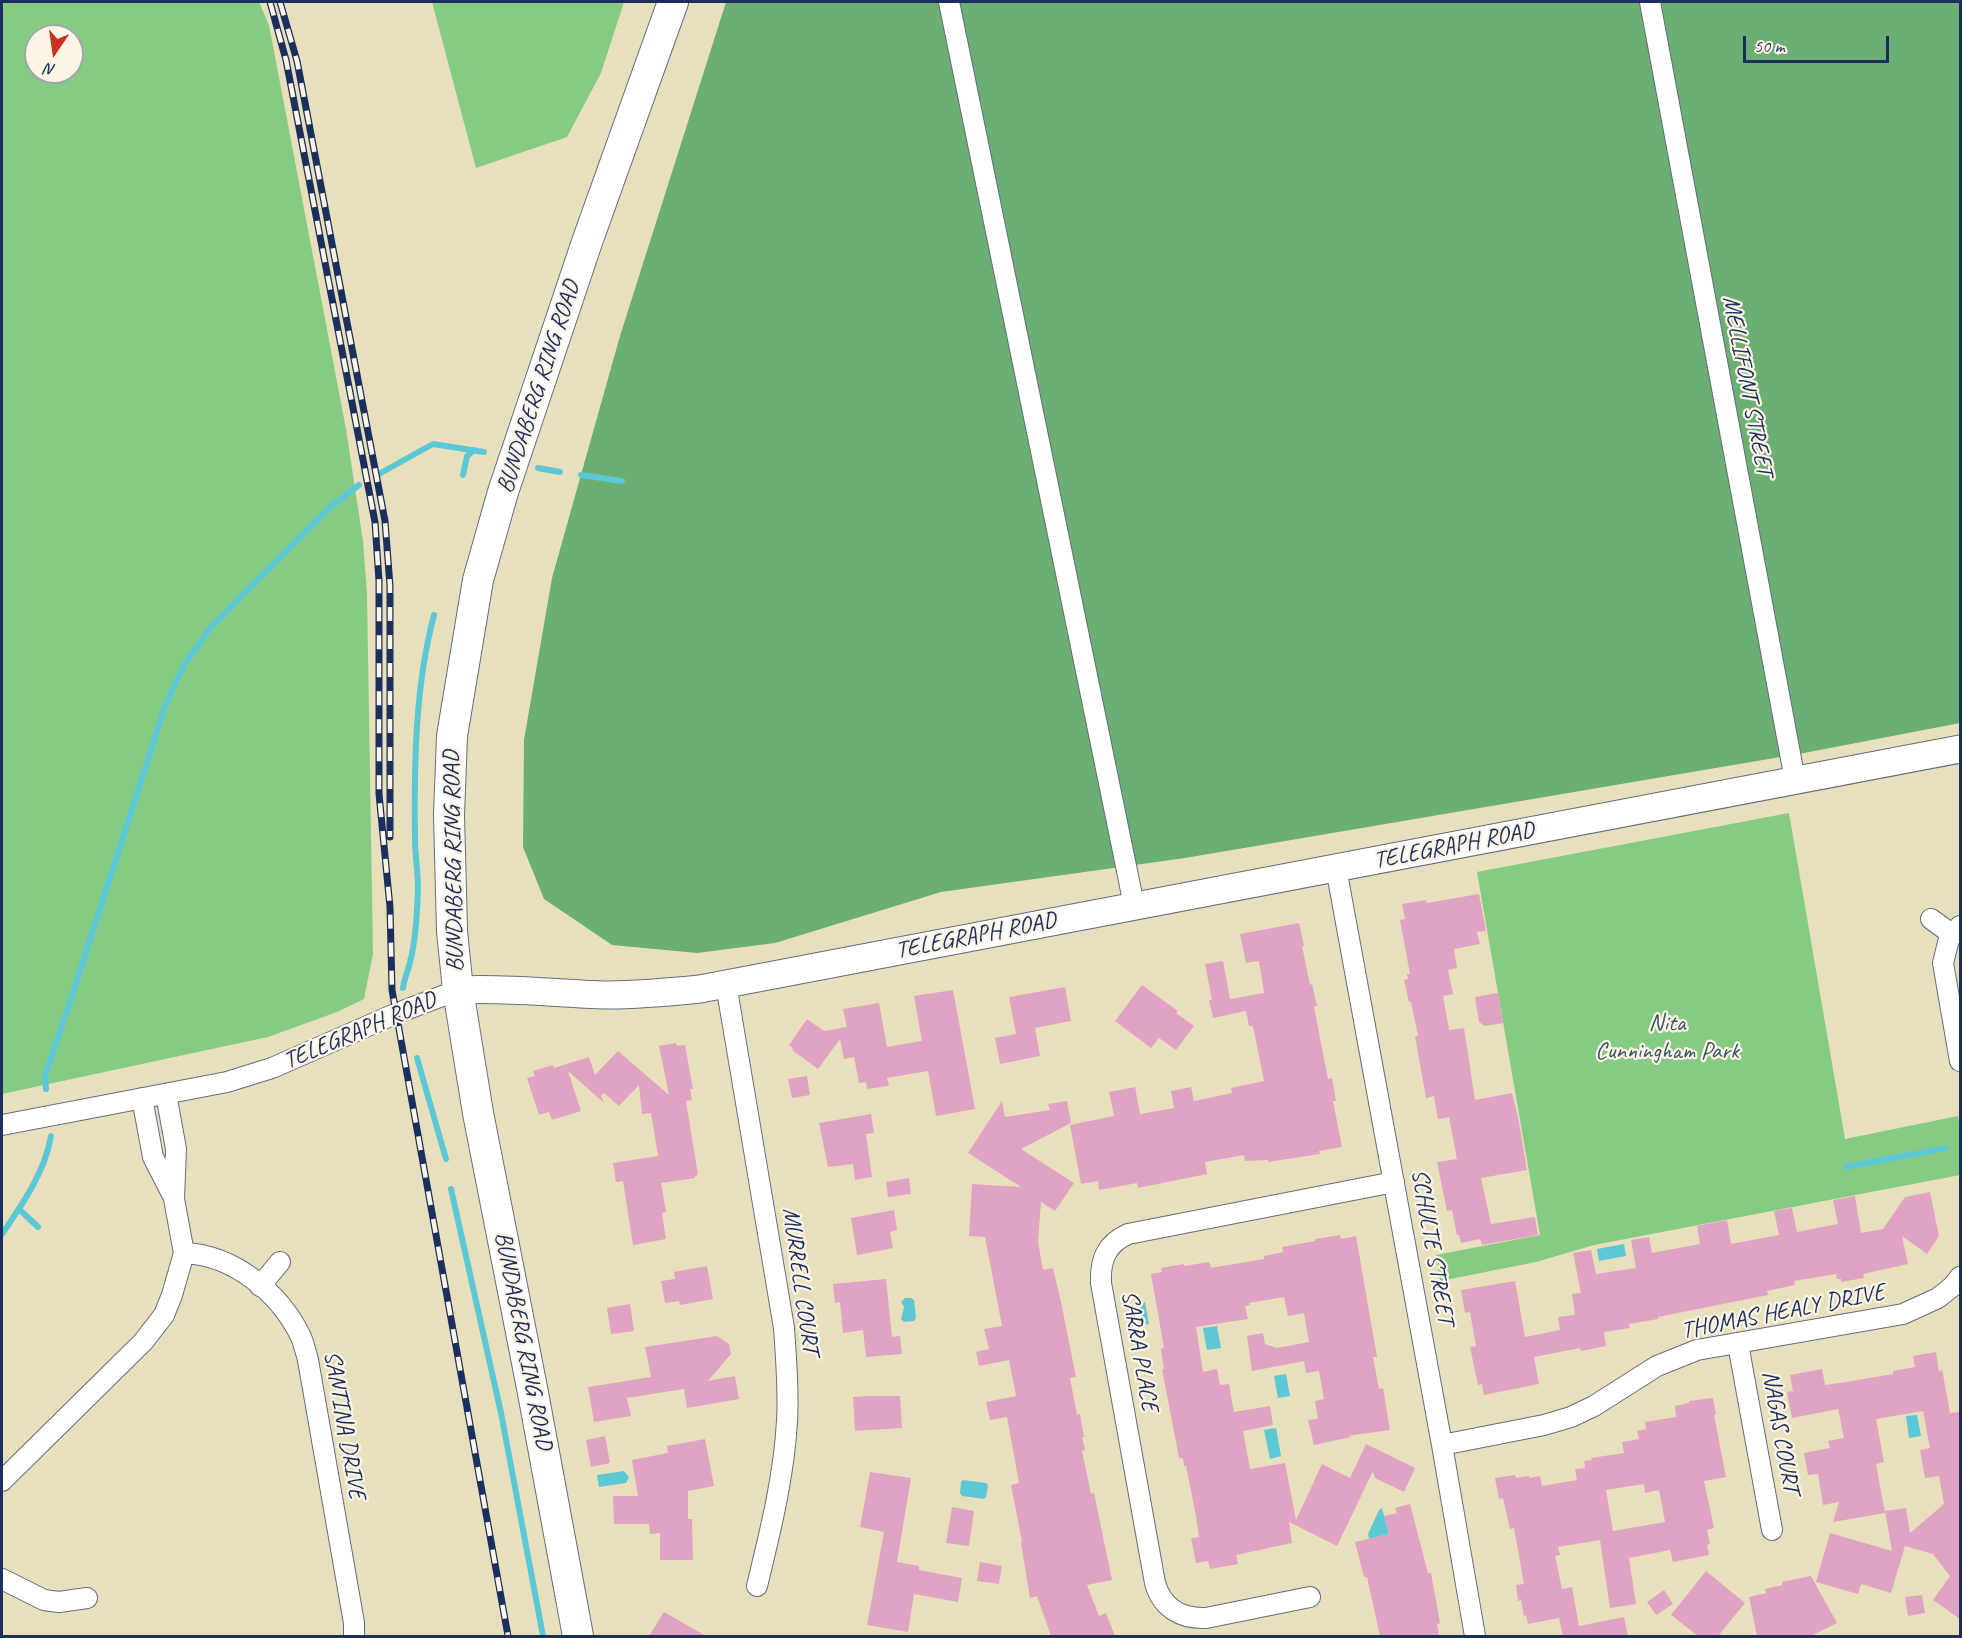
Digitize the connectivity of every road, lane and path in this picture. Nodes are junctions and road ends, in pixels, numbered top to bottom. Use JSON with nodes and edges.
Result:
{"nodes":[{"id":1,"x":673,"y":2,"type":"edge"},
{"id":2,"x":949,"y":2,"type":"edge"},
{"id":3,"x":1650,"y":2,"type":"edge"},
{"id":4,"x":1960,"y":749,"type":"edge"},
{"id":5,"x":1795,"y":780,"type":"junction"},
{"id":6,"x":1336,"y":868,"type":"junction"},
{"id":7,"x":1134,"y":905,"type":"junction"},
{"id":8,"x":1931,"y":919,"type":"dead end"},
{"id":9,"x":1957,"y":931,"type":"edge"},
{"id":10,"x":726,"y":984,"type":"junction"},
{"id":11,"x":458,"y":990,"type":"junction"},
{"id":12,"x":1960,"y":1061,"type":"edge"},
{"id":13,"x":166,"y":1094,"type":"junction"},
{"id":14,"x":142,"y":1098,"type":"junction"},
{"id":15,"x":2,"y":1125,"type":"edge"},
{"id":16,"x":1394,"y":1182,"type":"junction"},
{"id":17,"x":174,"y":1199,"type":"junction"},
{"id":18,"x":184,"y":1253,"type":"junction"},
{"id":19,"x":280,"y":1262,"type":"dead end"},
{"id":20,"x":1960,"y":1277,"type":"edge"},
{"id":21,"x":260,"y":1286,"type":"junction"},
{"id":22,"x":1738,"y":1344,"type":"junction"},
{"id":23,"x":1442,"y":1445,"type":"junction"},
{"id":24,"x":2,"y":1481,"type":"edge"},
{"id":25,"x":1772,"y":1530,"type":"dead end"},
{"id":26,"x":2,"y":1579,"type":"edge"},
{"id":27,"x":757,"y":1586,"type":"dead end"},
{"id":28,"x":1310,"y":1597,"type":"dead end"},
{"id":29,"x":87,"y":1598,"type":"dead end"},
{"id":30,"x":354,"y":1636,"type":"edge"},
{"id":31,"x":578,"y":1636,"type":"edge"},
{"id":32,"x":1475,"y":1636,"type":"edge"}],
"edges":[{"from":1,"to":11,"type":"main road","name":"BUNDABERG RING ROAD"},
{"from":2,"to":7,"type":"street"},
{"from":3,"to":5,"type":"street","name":"MELLIFONT STREET"},
{"from":4,"to":5,"type":"street","name":"TELEGRAPH ROAD"},
{"from":5,"to":6,"type":"street","name":"TELEGRAPH ROAD"},
{"from":6,"to":7,"type":"street","name":"TELEGRAPH ROAD"},
{"from":6,"to":16,"type":"street","name":"SCHULTE STREET"},
{"from":7,"to":10,"type":"street","name":"TELEGRAPH ROAD"},
{"from":8,"to":9,"type":"street"},
{"from":9,"to":12,"type":"street"},
{"from":10,"to":11,"type":"street","name":"TELEGRAPH ROAD"},
{"from":10,"to":27,"type":"street","name":"MURRELL COURT"},
{"from":11,"to":13,"type":"street","name":"TELEGRAPH ROAD"},
{"from":11,"to":31,"type":"main road","name":"BUNDABERG RING ROAD"},
{"from":13,"to":14,"type":"street","name":"TELEGRAPH ROAD"},
{"from":13,"to":17,"type":"street"},
{"from":14,"to":15,"type":"street","name":"TELEGRAPH ROAD"},
{"from":14,"to":17,"type":"street"},
{"from":16,"to":23,"type":"street","name":"SCHULTE STREET"},
{"from":16,"to":28,"type":"street","name":"SARRA PLACE"},
{"from":17,"to":18,"type":"street"},
{"from":18,"to":21,"type":"street","name":"SANTINA DRIVE"},
{"from":18,"to":24,"type":"street"},
{"from":19,"to":21,"type":"street"},
{"from":20,"to":22,"type":"street","name":"THOMAS HEALY DRIVE"},
{"from":21,"to":30,"type":"street","name":"SANTINA DRIVE"},
{"from":22,"to":23,"type":"street","name":"THOMAS HEALY DRIVE"},
{"from":22,"to":25,"type":"street","name":"NAGAS COURT"},
{"from":23,"to":32,"type":"street","name":"SCHULTE STREET"},
{"from":26,"to":29,"type":"street"}]}
